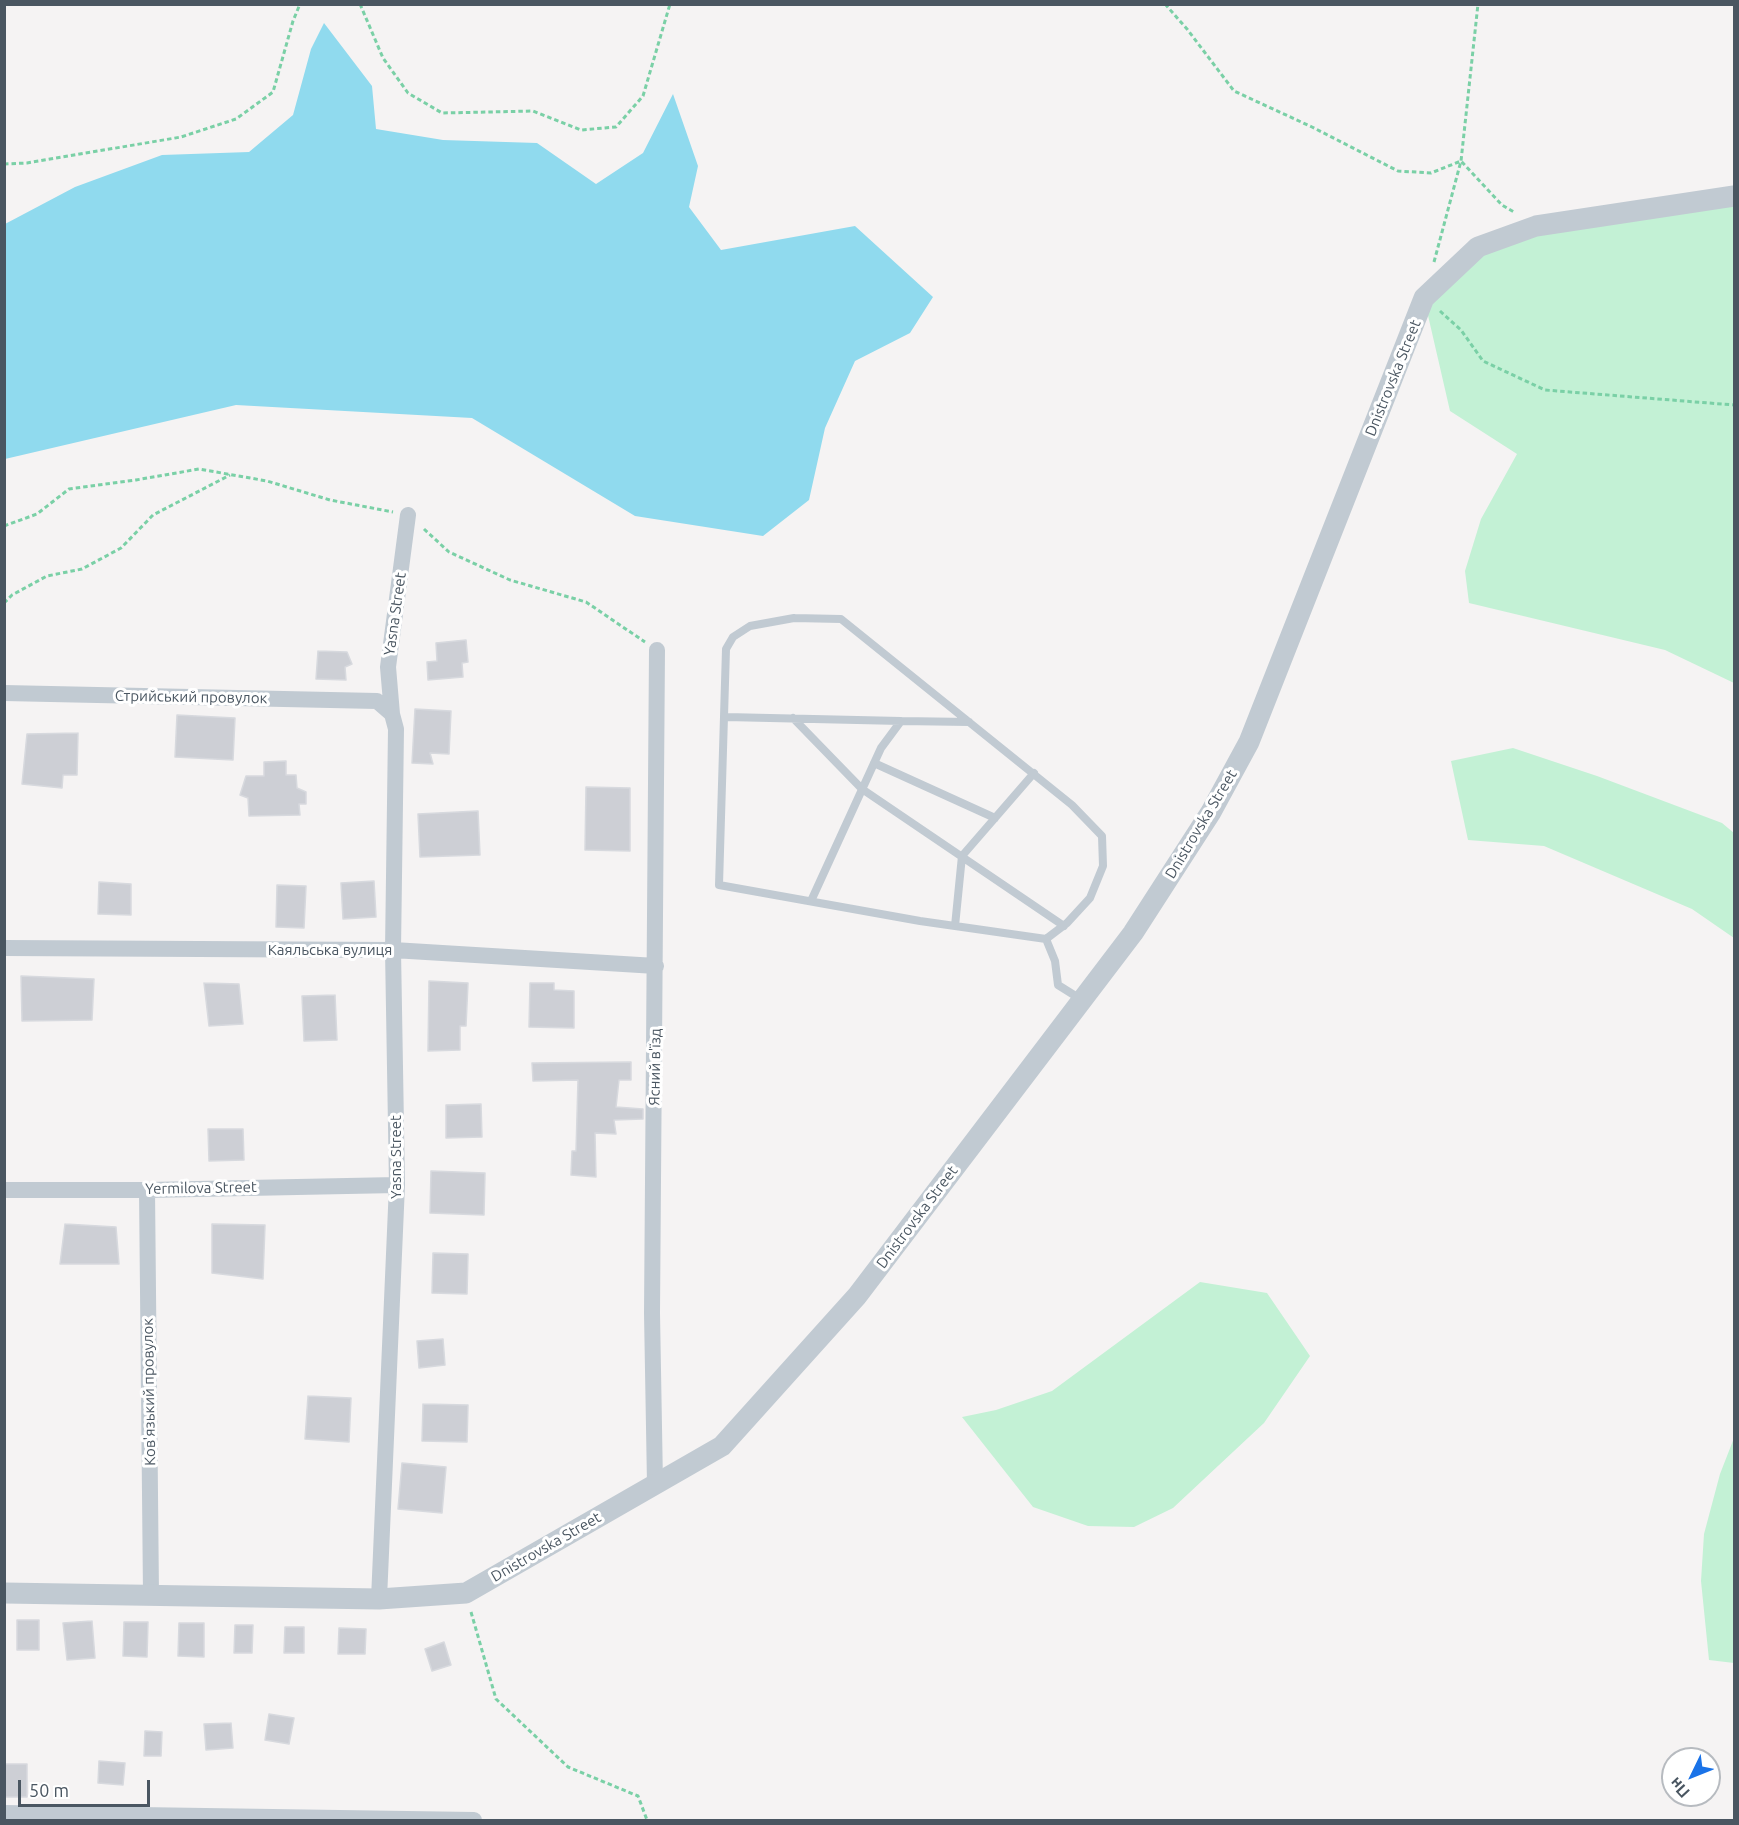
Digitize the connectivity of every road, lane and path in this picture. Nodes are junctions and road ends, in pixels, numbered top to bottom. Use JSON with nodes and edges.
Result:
{"nodes":[{"id":1,"x":300,"y":4,"type":"edge"},
{"id":2,"x":360,"y":4,"type":"edge"},
{"id":3,"x":670,"y":4,"type":"edge"},
{"id":4,"x":1165,"y":4,"type":"edge"},
{"id":5,"x":1478,"y":4,"type":"edge"},
{"id":6,"x":1461,"y":160,"type":"junction"},
{"id":7,"x":4,"y":164,"type":"edge"},
{"id":8,"x":1734,"y":196,"type":"edge"},
{"id":9,"x":1536,"y":226,"type":"junction"},
{"id":10,"x":1433,"y":264,"type":"dead end"},
{"id":11,"x":1424,"y":298,"type":"junction"},
{"id":12,"x":1734,"y":405,"type":"edge"},
{"id":13,"x":232,"y":474,"type":"junction"},
{"id":14,"x":408,"y":514,"type":"junction"},
{"id":15,"x":4,"y":526,"type":"edge"},
{"id":16,"x":4,"y":603,"type":"edge"},
{"id":17,"x":657,"y":650,"type":"joint"},
{"id":18,"x":4,"y":693,"type":"edge"},
{"id":19,"x":392,"y":714,"type":"junction"},
{"id":20,"x":726,"y":717,"type":"junction"},
{"id":21,"x":793,"y":718,"type":"junction"},
{"id":22,"x":902,"y":721,"type":"junction"},
{"id":23,"x":970,"y":722,"type":"junction"},
{"id":24,"x":874,"y":763,"type":"junction"},
{"id":25,"x":1034,"y":773,"type":"junction"},
{"id":26,"x":862,"y":789,"type":"junction"},
{"id":27,"x":995,"y":818,"type":"junction"},
{"id":28,"x":962,"y":856,"type":"junction"},
{"id":29,"x":811,"y":901,"type":"junction"},
{"id":30,"x":955,"y":926,"type":"junction"},
{"id":31,"x":1064,"y":926,"type":"junction"},
{"id":32,"x":1046,"y":939,"type":"junction"},
{"id":33,"x":4,"y":948,"type":"edge"},
{"id":34,"x":393,"y":950,"type":"junction"},
{"id":35,"x":656,"y":966,"type":"junction"},
{"id":36,"x":1082,"y":1000,"type":"junction"},
{"id":37,"x":397,"y":1185,"type":"junction"},
{"id":38,"x":4,"y":1190,"type":"edge"},
{"id":39,"x":147,"y":1190,"type":"junction"},
{"id":40,"x":655,"y":1484,"type":"junction"},
{"id":41,"x":4,"y":1593,"type":"edge"},
{"id":42,"x":466,"y":1593,"type":"junction"},
{"id":43,"x":151,"y":1595,"type":"junction"},
{"id":44,"x":379,"y":1599,"type":"junction"},
{"id":45,"x":4,"y":1813,"type":"edge"},
{"id":46,"x":474,"y":1821,"type":"edge"},
{"id":47,"x":647,"y":1821,"type":"edge"}],
"edges":[{"from":1,"to":7,"type":"path"},
{"from":2,"to":3,"type":"path"},
{"from":4,"to":6,"type":"path"},
{"from":5,"to":6,"type":"path"},
{"from":6,"to":9,"type":"path"},
{"from":6,"to":10,"type":"path"},
{"from":8,"to":9,"type":"street"},
{"from":9,"to":11,"type":"street"},
{"from":11,"to":12,"type":"path"},
{"from":11,"to":36,"type":"street","name":"Dnistrovska Street"},
{"from":13,"to":14,"type":"path"},
{"from":13,"to":15,"type":"path"},
{"from":13,"to":16,"type":"path"},
{"from":14,"to":17,"type":"path"},
{"from":14,"to":19,"type":"street","name":"Yasna Street"},
{"from":17,"to":35,"type":"street","name":"Ясний в'їзд"},
{"from":18,"to":19,"type":"street","name":"Стрийський провулок"},
{"from":19,"to":34,"type":"street","name":"Yasna Street"},
{"from":20,"to":21,"type":"lane"},
{"from":20,"to":23,"type":"lane"},
{"from":20,"to":29,"type":"lane"},
{"from":21,"to":22,"type":"lane"},
{"from":21,"to":26,"type":"lane"},
{"from":22,"to":23,"type":"lane"},
{"from":22,"to":24,"type":"lane"},
{"from":23,"to":25,"type":"lane"},
{"from":24,"to":26,"type":"lane"},
{"from":24,"to":27,"type":"lane"},
{"from":25,"to":27,"type":"lane"},
{"from":25,"to":31,"type":"lane"},
{"from":26,"to":28,"type":"lane"},
{"from":26,"to":29,"type":"lane"},
{"from":27,"to":28,"type":"lane"},
{"from":28,"to":30,"type":"lane"},
{"from":28,"to":31,"type":"lane"},
{"from":29,"to":30,"type":"lane"},
{"from":30,"to":32,"type":"lane"},
{"from":31,"to":32,"type":"lane"},
{"from":32,"to":36,"type":"lane"},
{"from":33,"to":34,"type":"street","name":"Каяльська вулиця"},
{"from":34,"to":35,"type":"street","name":"Каяльська вулиця"},
{"from":34,"to":37,"type":"street","name":"Yasna Street"},
{"from":35,"to":40,"type":"street","name":"Ясний в'їзд"},
{"from":36,"to":40,"type":"street","name":"Dnistrovska Street"},
{"from":37,"to":39,"type":"street","name":"Yermilova Street"},
{"from":37,"to":44,"type":"street","name":"Yasna Street"},
{"from":38,"to":39,"type":"street","name":"Yermilova Street"},
{"from":39,"to":43,"type":"street","name":"Ков'язький провулок"},
{"from":40,"to":42,"type":"street","name":"Dnistrovska Street"},
{"from":41,"to":43,"type":"street","name":"Dnistrovska Street"},
{"from":42,"to":44,"type":"street","name":"Dnistrovska Street"},
{"from":42,"to":47,"type":"path"},
{"from":43,"to":44,"type":"street","name":"Dnistrovska Street"},
{"from":45,"to":46,"type":"street"}]}
